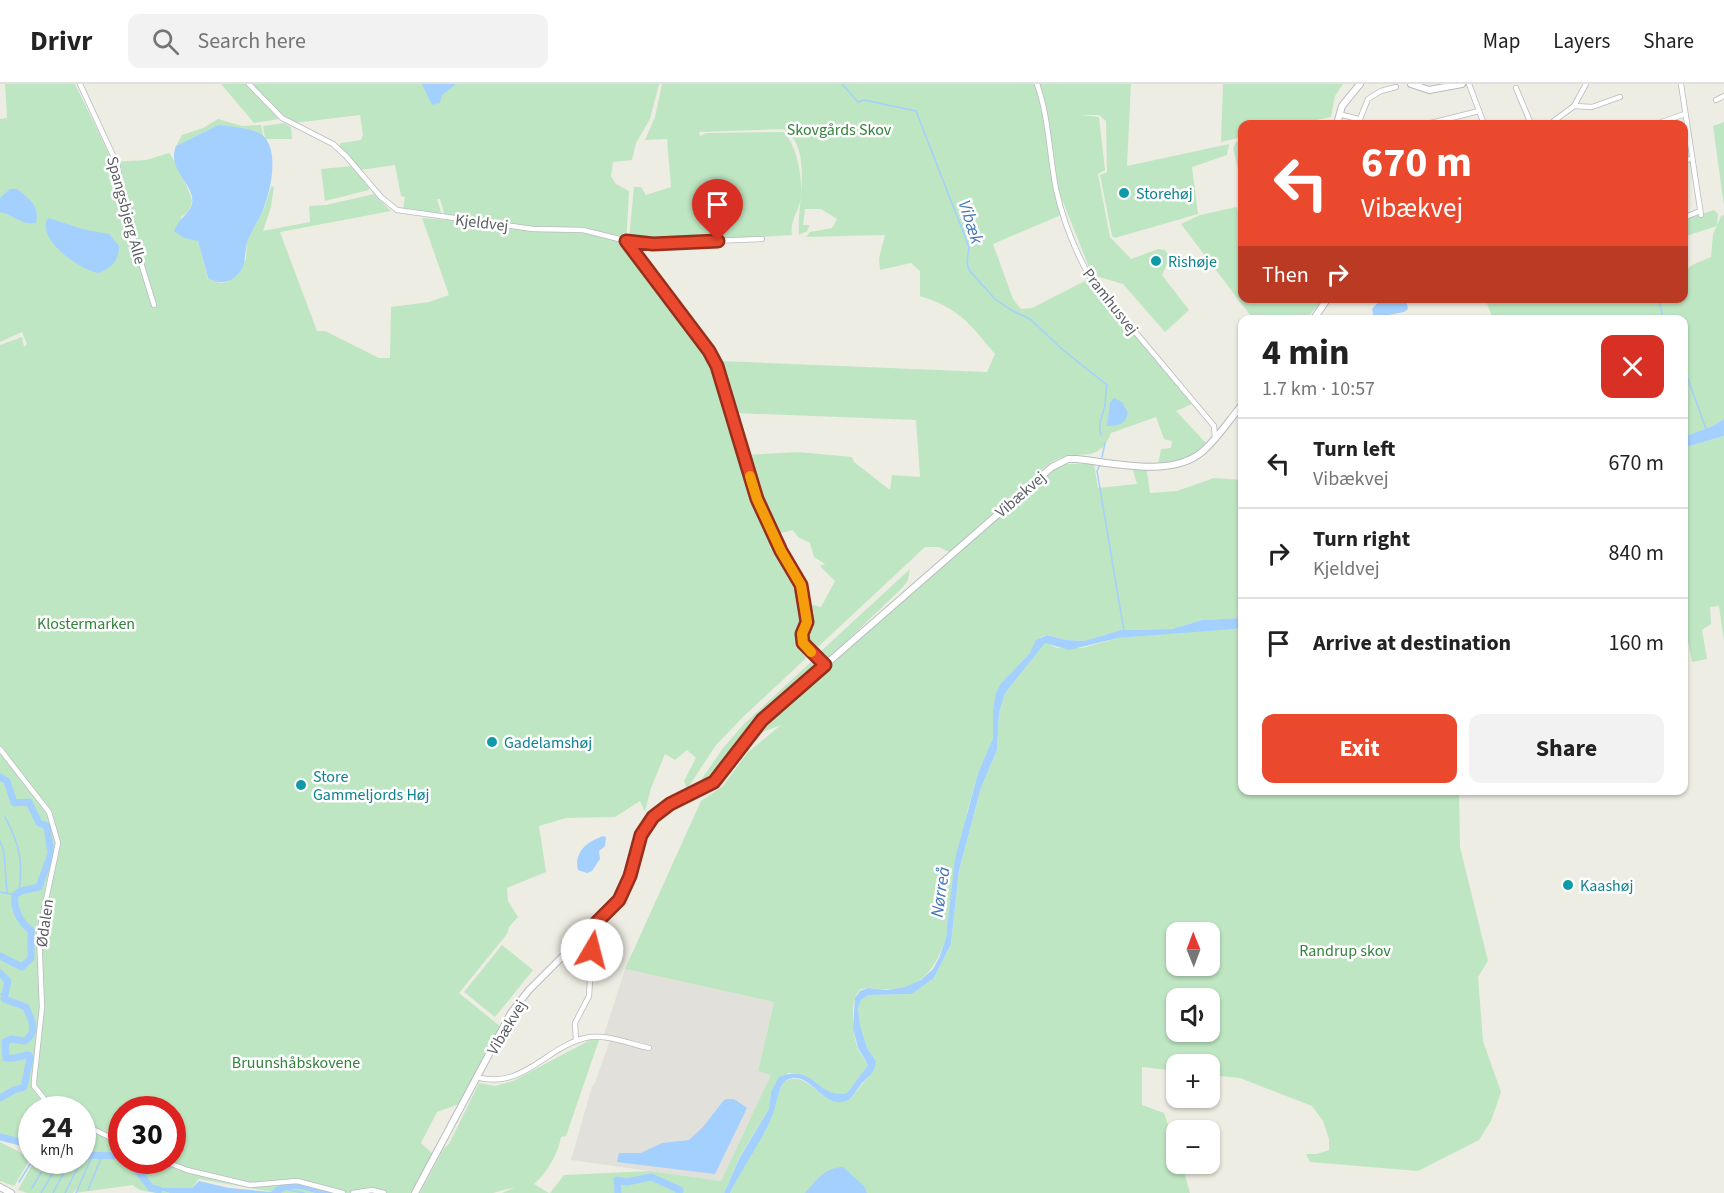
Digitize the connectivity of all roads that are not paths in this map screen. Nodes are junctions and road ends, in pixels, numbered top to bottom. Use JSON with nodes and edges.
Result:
{"nodes":[{"id":1,"x":80,"y":84,"type":"edge"},
{"id":2,"x":249,"y":84,"type":"edge"},
{"id":3,"x":1037,"y":84,"type":"edge"},
{"id":4,"x":1360,"y":84,"type":"edge"},
{"id":5,"x":1411,"y":84,"type":"edge"},
{"id":6,"x":1462,"y":84,"type":"edge"},
{"id":7,"x":1469,"y":84,"type":"edge"},
{"id":8,"x":1586,"y":84,"type":"edge"},
{"id":9,"x":1681,"y":84,"type":"edge"},
{"id":10,"x":1396,"y":87,"type":"dead end"},
{"id":11,"x":1516,"y":88,"type":"dead end"},
{"id":12,"x":1724,"y":96,"type":"edge"},
{"id":13,"x":1620,"y":98,"type":"dead end"},
{"id":14,"x":1716,"y":100,"type":"dead end"},
{"id":15,"x":1574,"y":106,"type":"junction"},
{"id":16,"x":1479,"y":111,"type":"junction"},
{"id":17,"x":1339,"y":114,"type":"junction"},
{"id":18,"x":1685,"y":114,"type":"junction"},
{"id":19,"x":1338,"y":120,"type":"edge"},
{"id":20,"x":1353,"y":120,"type":"edge"},
{"id":21,"x":1359,"y":120,"type":"edge"},
{"id":22,"x":1443,"y":120,"type":"edge"},
{"id":23,"x":1482,"y":120,"type":"edge"},
{"id":24,"x":1529,"y":120,"type":"edge"},
{"id":25,"x":1555,"y":120,"type":"edge"},
{"id":26,"x":1668,"y":120,"type":"edge"},
{"id":27,"x":1686,"y":120,"type":"edge"},
{"id":28,"x":1688,"y":133,"type":"edge"},
{"id":29,"x":1692,"y":158,"type":"junction"},
{"id":30,"x":1688,"y":160,"type":"edge"},
{"id":31,"x":1688,"y":217,"type":"edge"},
{"id":32,"x":762,"y":239,"type":"dead end"},
{"id":33,"x":626,"y":241,"type":"junction"},
{"id":34,"x":154,"y":305,"type":"dead end"},
{"id":35,"x":1238,"y":410,"type":"edge"},
{"id":36,"x":1214,"y":426,"type":"junction"},
{"id":37,"x":1224,"y":426,"type":"junction"},
{"id":38,"x":1215,"y":438,"type":"junction"},
{"id":39,"x":825,"y":665,"type":"junction"},
{"id":40,"x":0,"y":749,"type":"edge"},
{"id":41,"x":590,"y":929,"type":"junction"},
{"id":42,"x":576,"y":1041,"type":"junction"},
{"id":43,"x":649,"y":1048,"type":"dead end"},
{"id":44,"x":476,"y":1077,"type":"junction"},
{"id":45,"x":42,"y":1096,"type":"edge"},
{"id":46,"x":186,"y":1169,"type":"edge"},
{"id":47,"x":0,"y":1187,"type":"edge"},
{"id":48,"x":11,"y":1193,"type":"edge"},
{"id":49,"x":343,"y":1193,"type":"edge"},
{"id":50,"x":353,"y":1193,"type":"edge"},
{"id":51,"x":384,"y":1193,"type":"edge"},
{"id":52,"x":415,"y":1193,"type":"edge"}],
"edges":[{"from":1,"to":34,"type":"street","name":"Spangsbjerg Alle"},
{"from":2,"to":33,"type":"street","name":"Kjeldvej"},
{"from":3,"to":36,"type":"street","name":"Pramhusvej"},
{"from":4,"to":17,"type":"street"},
{"from":5,"to":6,"type":"street"},
{"from":7,"to":16,"type":"street"},
{"from":8,"to":15,"type":"street"},
{"from":9,"to":18,"type":"street"},
{"from":10,"to":21,"type":"street"},
{"from":11,"to":24,"type":"street"},
{"from":12,"to":14,"type":"street"},
{"from":13,"to":15,"type":"street"},
{"from":15,"to":25,"type":"street"},
{"from":16,"to":22,"type":"street"},
{"from":16,"to":23,"type":"street"},
{"from":17,"to":19,"type":"street"},
{"from":17,"to":20,"type":"street"},
{"from":18,"to":26,"type":"street"},
{"from":18,"to":27,"type":"street"},
{"from":28,"to":29,"type":"street"},
{"from":29,"to":30,"type":"street"},
{"from":29,"to":31,"type":"street"},
{"from":32,"to":33,"type":"street","name":"Kjeldvej"},
{"from":33,"to":39,"type":"street"},
{"from":35,"to":37,"type":"street","name":"Vibækvej"},
{"from":36,"to":37,"type":"street"},
{"from":36,"to":38,"type":"street"},
{"from":37,"to":38,"type":"street","name":"Vibækvej"},
{"from":38,"to":39,"type":"street","name":"Vibækvej"},
{"from":39,"to":41,"type":"street","name":"Vibækvej"},
{"from":40,"to":45,"type":"street","name":"Ødalen"},
{"from":41,"to":42,"type":"street"},
{"from":41,"to":44,"type":"street","name":"Vibækvej"},
{"from":42,"to":43,"type":"street","name":"Vibækvej"},
{"from":42,"to":44,"type":"street","name":"Vibækvej"},
{"from":44,"to":52,"type":"street","name":"Vibækvej"},
{"from":46,"to":49,"type":"street"},
{"from":47,"to":48,"type":"street"},
{"from":50,"to":51,"type":"street"}]}
